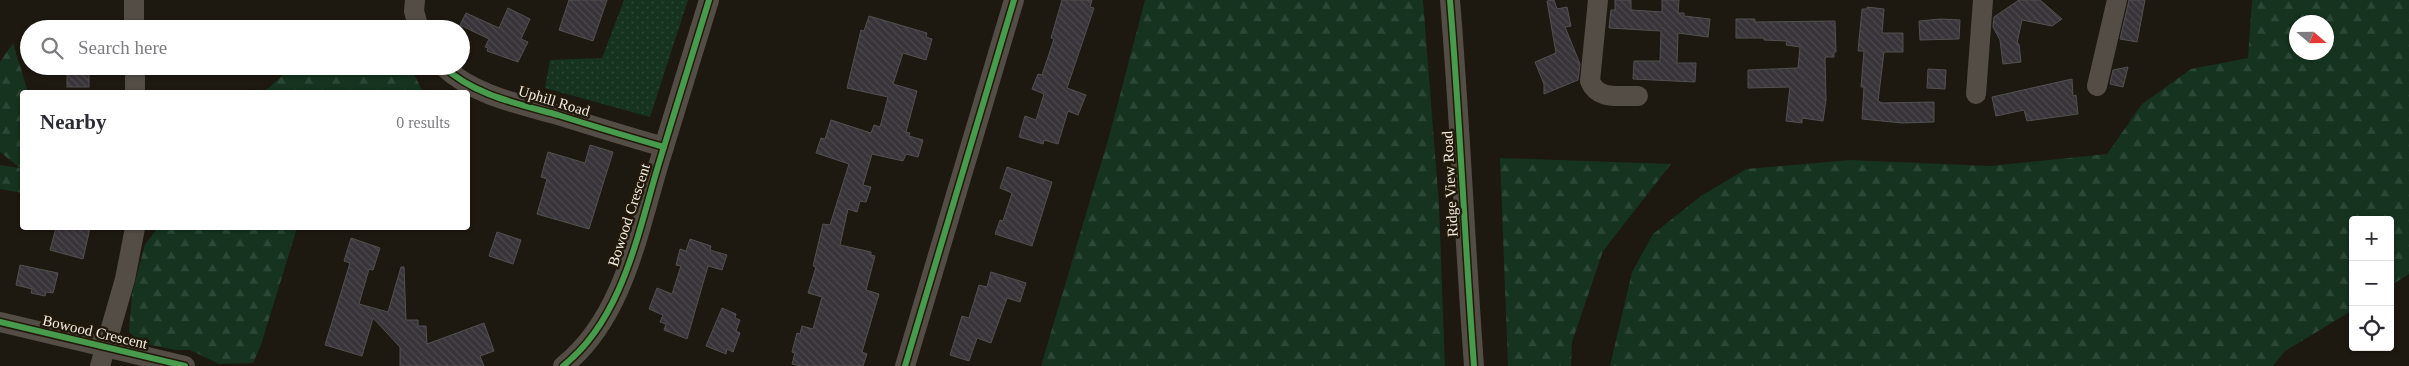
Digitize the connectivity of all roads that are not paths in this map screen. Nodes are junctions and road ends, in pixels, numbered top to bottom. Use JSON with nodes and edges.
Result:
{"nodes":[{"id":1,"x":134,"y":0,"type":"edge"},
{"id":2,"x":415,"y":0,"type":"edge"},
{"id":3,"x":709,"y":0,"type":"edge"},
{"id":4,"x":1014,"y":0,"type":"edge"},
{"id":5,"x":1450,"y":0,"type":"edge"},
{"id":6,"x":1598,"y":0,"type":"edge"},
{"id":7,"x":1983,"y":0,"type":"edge"},
{"id":8,"x":2117,"y":0,"type":"edge"},
{"id":9,"x":134,"y":20,"type":"edge"},
{"id":10,"x":416,"y":20,"type":"edge"},
{"id":11,"x":135,"y":75,"type":"edge"},
{"id":12,"x":454,"y":75,"type":"edge"},
{"id":13,"x":2097,"y":86,"type":"dead end"},
{"id":14,"x":135,"y":90,"type":"edge"},
{"id":15,"x":1976,"y":94,"type":"dead end"},
{"id":16,"x":1638,"y":96,"type":"dead end"},
{"id":17,"x":664,"y":147,"type":"junction"},
{"id":18,"x":135,"y":230,"type":"edge"},
{"id":19,"x":0,"y":322,"type":"edge"},
{"id":20,"x":103,"y":356,"type":"edge"},
{"id":21,"x":185,"y":366,"type":"edge"},
{"id":22,"x":563,"y":366,"type":"edge"},
{"id":23,"x":906,"y":366,"type":"edge"},
{"id":24,"x":1474,"y":366,"type":"edge"}],
"edges":[{"from":1,"to":9,"type":"street"},
{"from":2,"to":10,"type":"street"},
{"from":3,"to":17,"type":"street","name":"Bowood Crescent"},
{"from":4,"to":23,"type":"street"},
{"from":5,"to":24,"type":"street","name":"Ridge View Road"},
{"from":6,"to":16,"type":"street"},
{"from":7,"to":15,"type":"street"},
{"from":8,"to":13,"type":"street"},
{"from":11,"to":14,"type":"street"},
{"from":12,"to":17,"type":"street","name":"Uphill Road"},
{"from":17,"to":22,"type":"street","name":"Bowood Crescent"},
{"from":18,"to":20,"type":"street"},
{"from":19,"to":20,"type":"street","name":"Bowood Crescent"},
{"from":20,"to":21,"type":"street","name":"Bowood Crescent"}]}
